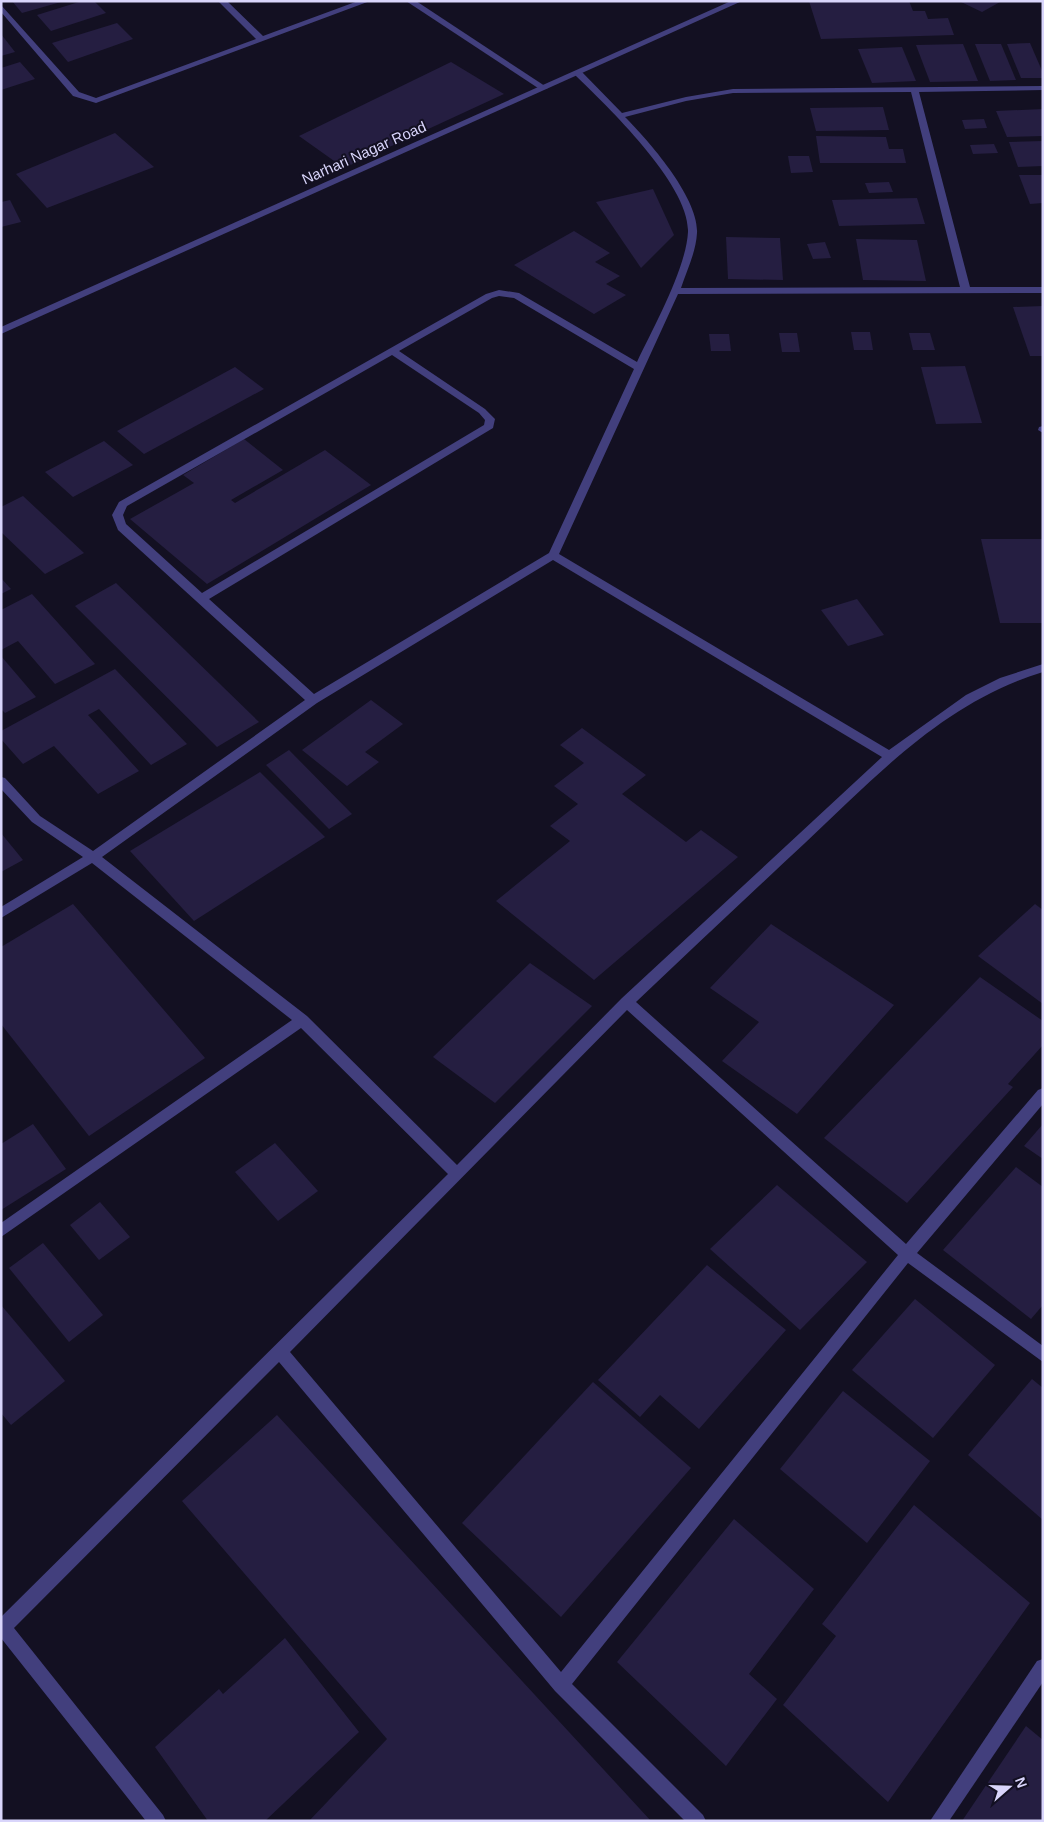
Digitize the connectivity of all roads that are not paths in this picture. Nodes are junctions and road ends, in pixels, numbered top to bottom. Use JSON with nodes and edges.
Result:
{"nodes":[{"id":1,"x":222,"y":1,"type":"edge"},
{"id":2,"x":366,"y":1,"type":"edge"},
{"id":3,"x":410,"y":1,"type":"edge"},
{"id":4,"x":738,"y":1,"type":"edge"},
{"id":5,"x":1,"y":7,"type":"edge"},
{"id":6,"x":261,"y":39,"type":"junction"},
{"id":7,"x":578,"y":73,"type":"junction"},
{"id":8,"x":544,"y":88,"type":"junction"},
{"id":9,"x":1043,"y":88,"type":"edge"},
{"id":10,"x":914,"y":89,"type":"junction"},
{"id":11,"x":618,"y":116,"type":"junction"},
{"id":12,"x":1043,"y":290,"type":"edge"},
{"id":13,"x":966,"y":291,"type":"junction"},
{"id":14,"x":675,"y":292,"type":"junction"},
{"id":15,"x":1,"y":331,"type":"edge"},
{"id":16,"x":392,"y":351,"type":"junction"},
{"id":17,"x":640,"y":368,"type":"junction"},
{"id":18,"x":553,"y":555,"type":"junction"},
{"id":19,"x":201,"y":598,"type":"junction"},
{"id":20,"x":1043,"y":668,"type":"edge"},
{"id":21,"x":313,"y":700,"type":"junction"},
{"id":22,"x":890,"y":756,"type":"junction"},
{"id":23,"x":1,"y":781,"type":"edge"},
{"id":24,"x":93,"y":857,"type":"junction"},
{"id":25,"x":1,"y":913,"type":"edge"},
{"id":26,"x":627,"y":1002,"type":"junction"},
{"id":27,"x":302,"y":1020,"type":"junction"},
{"id":28,"x":1043,"y":1094,"type":"edge"},
{"id":29,"x":457,"y":1174,"type":"junction"},
{"id":30,"x":1,"y":1231,"type":"edge"},
{"id":31,"x":907,"y":1254,"type":"junction"},
{"id":32,"x":280,"y":1352,"type":"junction"},
{"id":33,"x":1043,"y":1355,"type":"edge"},
{"id":34,"x":2,"y":1628,"type":"edge"},
{"id":35,"x":1043,"y":1667,"type":"edge"},
{"id":36,"x":561,"y":1685,"type":"junction"},
{"id":37,"x":157,"y":1821,"type":"edge"},
{"id":38,"x":697,"y":1821,"type":"edge"},
{"id":39,"x":939,"y":1821,"type":"edge"}],
"edges":[{"from":1,"to":6,"type":"street"},
{"from":2,"to":6,"type":"street"},
{"from":3,"to":8,"type":"street"},
{"from":4,"to":7,"type":"street","name":"Narhari Nagar Road"},
{"from":5,"to":6,"type":"street"},
{"from":7,"to":8,"type":"street","name":"Narhari Nagar Road"},
{"from":7,"to":11,"type":"street"},
{"from":8,"to":15,"type":"street","name":"Narhari Nagar Road"},
{"from":9,"to":10,"type":"street"},
{"from":10,"to":11,"type":"street"},
{"from":10,"to":13,"type":"street"},
{"from":11,"to":14,"type":"street"},
{"from":12,"to":13,"type":"street"},
{"from":13,"to":14,"type":"street"},
{"from":14,"to":17,"type":"street"},
{"from":16,"to":17,"type":"street"},
{"from":16,"to":19,"type":"street"},
{"from":16,"to":19,"type":"street"},
{"from":17,"to":18,"type":"street"},
{"from":18,"to":21,"type":"street"},
{"from":18,"to":22,"type":"street"},
{"from":19,"to":21,"type":"street"},
{"from":20,"to":22,"type":"street"},
{"from":21,"to":24,"type":"street"},
{"from":22,"to":26,"type":"street"},
{"from":23,"to":24,"type":"street"},
{"from":24,"to":25,"type":"street"},
{"from":24,"to":27,"type":"street"},
{"from":26,"to":29,"type":"street"},
{"from":26,"to":31,"type":"street"},
{"from":27,"to":29,"type":"street"},
{"from":27,"to":30,"type":"street"},
{"from":28,"to":31,"type":"street"},
{"from":29,"to":32,"type":"street"},
{"from":31,"to":33,"type":"street"},
{"from":31,"to":36,"type":"street"},
{"from":32,"to":34,"type":"street"},
{"from":32,"to":36,"type":"street"},
{"from":34,"to":37,"type":"street"},
{"from":35,"to":39,"type":"street"},
{"from":36,"to":38,"type":"street"}]}
